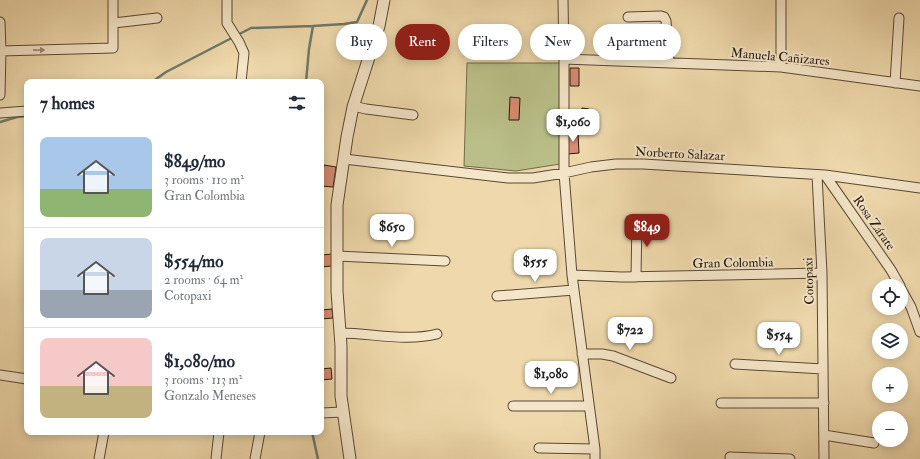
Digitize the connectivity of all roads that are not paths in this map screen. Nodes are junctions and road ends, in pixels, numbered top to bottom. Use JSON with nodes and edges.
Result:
{"nodes":[{"id":1,"x":113,"y":0,"type":"edge"},
{"id":2,"x":227,"y":0,"type":"edge"},
{"id":3,"x":384,"y":0,"type":"edge"},
{"id":4,"x":562,"y":0,"type":"edge"},
{"id":5,"x":781,"y":0,"type":"edge"},
{"id":6,"x":628,"y":17,"type":"dead end"},
{"id":7,"x":157,"y":18,"type":"dead end"},
{"id":8,"x":899,"y":18,"type":"dead end"},
{"id":9,"x":0,"y":22,"type":"edge"},
{"id":10,"x":114,"y":23,"type":"junction"},
{"id":11,"x":563,"y":24,"type":"edge"},
{"id":12,"x":1,"y":51,"type":"edge"},
{"id":13,"x":564,"y":60,"type":"edge"},
{"id":14,"x":585,"y":60,"type":"edge"},
{"id":15,"x":669,"y":63,"type":"junction"},
{"id":16,"x":781,"y":67,"type":"junction"},
{"id":17,"x":241,"y":79,"type":"edge"},
{"id":18,"x":895,"y":83,"type":"junction"},
{"id":19,"x":920,"y":86,"type":"edge"},
{"id":20,"x":0,"y":95,"type":"edge"},
{"id":21,"x":353,"y":106,"type":"junction"},
{"id":22,"x":24,"y":111,"type":"edge"},
{"id":23,"x":0,"y":113,"type":"edge"},
{"id":24,"x":413,"y":115,"type":"dead end"},
{"id":25,"x":344,"y":160,"type":"junction"},
{"id":26,"x":564,"y":173,"type":"junction"},
{"id":27,"x":821,"y":175,"type":"junction"},
{"id":28,"x":920,"y":188,"type":"edge"},
{"id":29,"x":637,"y":220,"type":"dead end"},
{"id":30,"x":337,"y":256,"type":"junction"},
{"id":31,"x":445,"y":261,"type":"dead end"},
{"id":32,"x":822,"y":273,"type":"junction"},
{"id":33,"x":572,"y":275,"type":"junction"},
{"id":34,"x":636,"y":277,"type":"junction"},
{"id":35,"x":896,"y":279,"type":"edge"},
{"id":36,"x":574,"y":290,"type":"junction"},
{"id":37,"x":497,"y":296,"type":"dead end"},
{"id":38,"x":908,"y":302,"type":"edge"},
{"id":39,"x":917,"y":315,"type":"edge"},
{"id":40,"x":920,"y":332,"type":"edge"},
{"id":41,"x":340,"y":333,"type":"junction"},
{"id":42,"x":437,"y":334,"type":"dead end"},
{"id":43,"x":582,"y":354,"type":"junction"},
{"id":44,"x":734,"y":364,"type":"dead end"},
{"id":45,"x":823,"y":369,"type":"junction"},
{"id":46,"x":0,"y":375,"type":"edge"},
{"id":47,"x":671,"y":378,"type":"dead end"},
{"id":48,"x":24,"y":379,"type":"edge"},
{"id":49,"x":721,"y":403,"type":"dead end"},
{"id":50,"x":824,"y":403,"type":"junction"},
{"id":51,"x":513,"y":406,"type":"dead end"},
{"id":52,"x":589,"y":406,"type":"junction"},
{"id":53,"x":343,"y":412,"type":"junction"},
{"id":54,"x":324,"y":413,"type":"edge"},
{"id":55,"x":103,"y":435,"type":"edge"},
{"id":56,"x":219,"y":435,"type":"edge"},
{"id":57,"x":259,"y":435,"type":"edge"},
{"id":58,"x":824,"y":435,"type":"junction"},
{"id":59,"x":872,"y":443,"type":"edge"},
{"id":60,"x":539,"y":448,"type":"dead end"},
{"id":61,"x":595,"y":449,"type":"junction"},
{"id":62,"x":730,"y":457,"type":"dead end"},
{"id":63,"x":99,"y":459,"type":"edge"},
{"id":64,"x":216,"y":459,"type":"edge"},
{"id":65,"x":255,"y":459,"type":"edge"},
{"id":66,"x":350,"y":459,"type":"edge"},
{"id":67,"x":595,"y":459,"type":"edge"},
{"id":68,"x":790,"y":459,"type":"edge"},
{"id":69,"x":824,"y":459,"type":"edge"}],
"edges":[{"from":1,"to":10,"type":"street"},
{"from":2,"to":17,"type":"street"},
{"from":3,"to":21,"type":"street"},
{"from":4,"to":11,"type":"street"},
{"from":5,"to":16,"type":"street"},
{"from":6,"to":15,"type":"street"},
{"from":7,"to":10,"type":"street"},
{"from":8,"to":18,"type":"street"},
{"from":9,"to":12,"type":"street"},
{"from":12,"to":10,"type":"street","one_way":true},
{"from":12,"to":20,"type":"street"},
{"from":13,"to":26,"type":"street"},
{"from":14,"to":15,"type":"street","name":"Manuela Cañizares"},
{"from":15,"to":16,"type":"street","name":"Manuela Cañizares"},
{"from":16,"to":18,"type":"street","name":"Manuela Cañizares"},
{"from":18,"to":19,"type":"street","name":"Manuela Cañizares"},
{"from":21,"to":24,"type":"street"},
{"from":21,"to":25,"type":"street"},
{"from":22,"to":23,"type":"street"},
{"from":25,"to":26,"type":"street","name":"Norberto Salazar"},
{"from":25,"to":30,"type":"street"},
{"from":26,"to":27,"type":"street","name":"Norberto Salazar"},
{"from":26,"to":33,"type":"street"},
{"from":27,"to":28,"type":"street","name":"Norberto Salazar"},
{"from":27,"to":32,"type":"street","name":"Cotopaxi"},
{"from":27,"to":35,"type":"street","name":"Rosa Zárate"},
{"from":29,"to":34,"type":"street"},
{"from":30,"to":31,"type":"street"},
{"from":30,"to":41,"type":"street"},
{"from":32,"to":34,"type":"street","name":"Gran Colombia"},
{"from":32,"to":45,"type":"street","name":"Cotopaxi"},
{"from":33,"to":34,"type":"street","name":"Gran Colombia"},
{"from":33,"to":36,"type":"street"},
{"from":36,"to":37,"type":"street"},
{"from":36,"to":43,"type":"street"},
{"from":38,"to":39,"type":"street"},
{"from":39,"to":40,"type":"street"},
{"from":41,"to":42,"type":"street"},
{"from":41,"to":53,"type":"street"},
{"from":43,"to":47,"type":"street"},
{"from":43,"to":52,"type":"street"},
{"from":44,"to":45,"type":"street"},
{"from":45,"to":50,"type":"street","name":"Cotopaxi"},
{"from":46,"to":48,"type":"street"},
{"from":49,"to":50,"type":"street"},
{"from":50,"to":58,"type":"street","name":"Cotopaxi"},
{"from":51,"to":52,"type":"street"},
{"from":52,"to":61,"type":"street"},
{"from":53,"to":54,"type":"street"},
{"from":53,"to":66,"type":"street"},
{"from":55,"to":63,"type":"street"},
{"from":56,"to":64,"type":"street"},
{"from":57,"to":65,"type":"street"},
{"from":58,"to":59,"type":"street"},
{"from":58,"to":69,"type":"street","name":"Cotopaxi"},
{"from":60,"to":61,"type":"street"},
{"from":61,"to":67,"type":"street"},
{"from":62,"to":68,"type":"street"}]}
